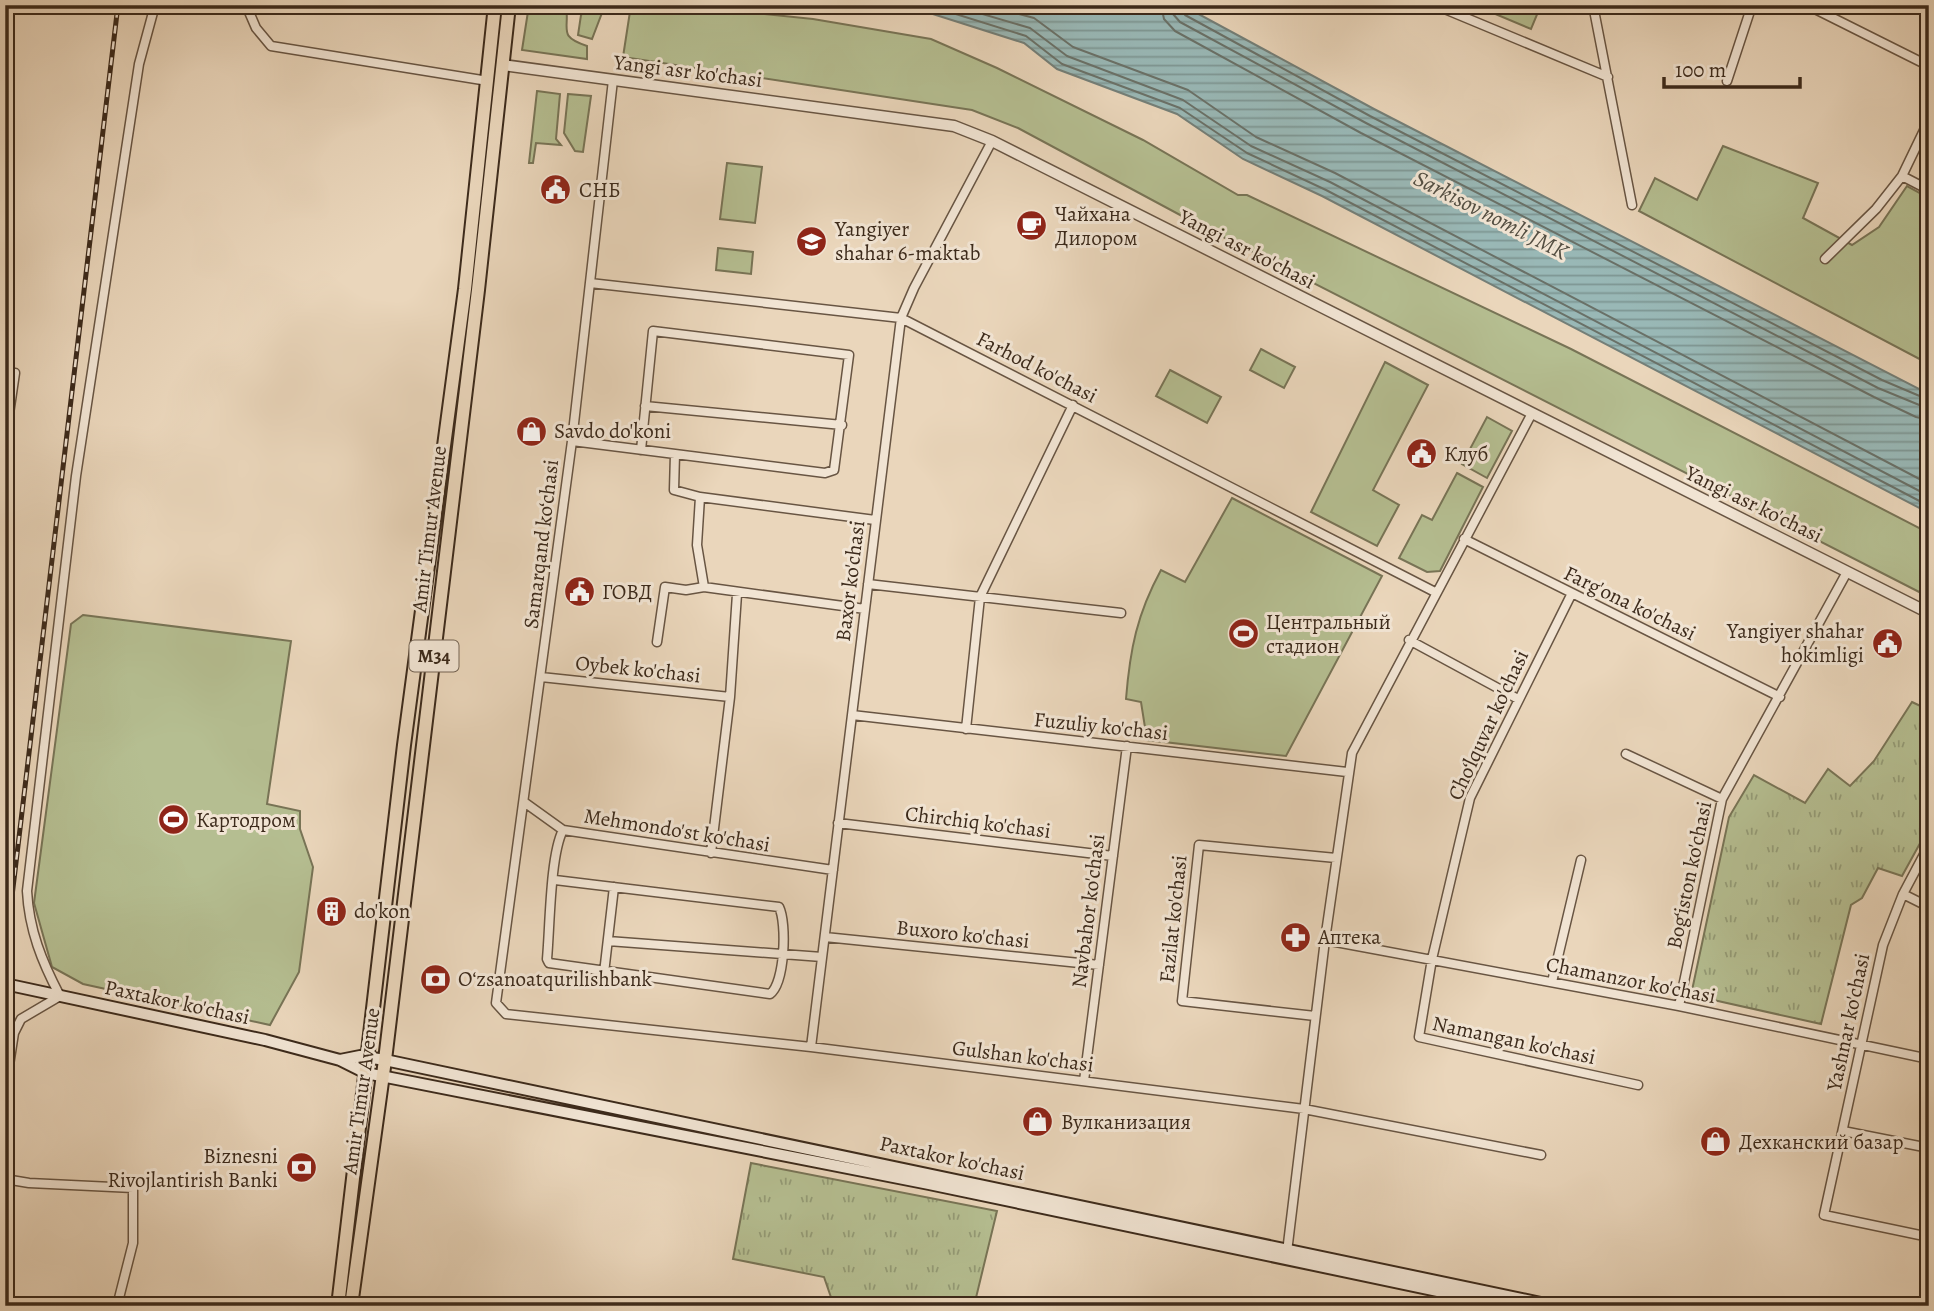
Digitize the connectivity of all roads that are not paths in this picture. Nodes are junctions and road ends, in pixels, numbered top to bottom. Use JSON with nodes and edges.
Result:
{"nodes":[{"id":1,"x":155,"y":5,"type":"edge"},
{"id":2,"x":246,"y":5,"type":"edge"},
{"id":3,"x":495,"y":5,"type":"edge"},
{"id":4,"x":509,"y":5,"type":"edge"},
{"id":5,"x":1435,"y":5,"type":"edge"},
{"id":6,"x":1593,"y":5,"type":"edge"},
{"id":7,"x":1752,"y":5,"type":"edge"},
{"id":8,"x":1807,"y":5,"type":"edge"},
{"id":9,"x":503,"y":65,"type":"junction"},
{"id":10,"x":1929,"y":66,"type":"edge"},
{"id":11,"x":1608,"y":78,"type":"junction"},
{"id":12,"x":613,"y":80,"type":"junction"},
{"id":13,"x":488,"y":81,"type":"junction"},
{"id":14,"x":1727,"y":81,"type":"dead end"},
{"id":15,"x":1929,"y":120,"type":"edge"},
{"id":16,"x":992,"y":141,"type":"junction"},
{"id":17,"x":1902,"y":176,"type":"junction"},
{"id":18,"x":1929,"y":190,"type":"edge"},
{"id":19,"x":1632,"y":205,"type":"dead end"},
{"id":20,"x":1825,"y":259,"type":"dead end"},
{"id":21,"x":590,"y":283,"type":"junction"},
{"id":22,"x":901,"y":318,"type":"junction"},
{"id":23,"x":5,"y":372,"type":"edge"},
{"id":24,"x":1073,"y":405,"type":"junction"},
{"id":25,"x":645,"y":406,"type":"junction"},
{"id":26,"x":1531,"y":415,"type":"junction"},
{"id":27,"x":842,"y":425,"type":"junction"},
{"id":28,"x":5,"y":441,"type":"edge"},
{"id":29,"x":572,"y":441,"type":"junction"},
{"id":30,"x":641,"y":450,"type":"junction"},
{"id":31,"x":675,"y":454,"type":"junction"},
{"id":32,"x":700,"y":497,"type":"junction"},
{"id":33,"x":875,"y":520,"type":"junction"},
{"id":34,"x":1464,"y":539,"type":"junction"},
{"id":35,"x":1847,"y":572,"type":"junction"},
{"id":36,"x":867,"y":584,"type":"junction"},
{"id":37,"x":704,"y":587,"type":"junction"},
{"id":38,"x":1434,"y":592,"type":"junction"},
{"id":39,"x":737,"y":593,"type":"junction"},
{"id":40,"x":1572,"y":593,"type":"junction"},
{"id":41,"x":980,"y":597,"type":"junction"},
{"id":42,"x":864,"y":609,"type":"junction"},
{"id":43,"x":1121,"y":613,"type":"dead end"},
{"id":44,"x":1929,"y":613,"type":"edge"},
{"id":45,"x":1409,"y":640,"type":"junction"},
{"id":46,"x":657,"y":642,"type":"dead end"},
{"id":47,"x":541,"y":677,"type":"junction"},
{"id":48,"x":730,"y":697,"type":"junction"},
{"id":49,"x":1780,"y":697,"type":"junction"},
{"id":50,"x":1518,"y":699,"type":"junction"},
{"id":51,"x":852,"y":715,"type":"junction"},
{"id":52,"x":966,"y":729,"type":"junction"},
{"id":53,"x":404,"y":745,"type":"junction"},
{"id":54,"x":1127,"y":746,"type":"junction"},
{"id":55,"x":423,"y":747,"type":"junction"},
{"id":56,"x":1626,"y":754,"type":"dead end"},
{"id":57,"x":1348,"y":772,"type":"junction"},
{"id":58,"x":1722,"y":799,"type":"junction"},
{"id":59,"x":524,"y":802,"type":"junction"},
{"id":60,"x":838,"y":823,"type":"junction"},
{"id":61,"x":564,"y":830,"type":"junction"},
{"id":62,"x":1929,"y":845,"type":"edge"},
{"id":63,"x":711,"y":853,"type":"junction"},
{"id":64,"x":1113,"y":856,"type":"junction"},
{"id":65,"x":1336,"y":859,"type":"junction"},
{"id":66,"x":1581,"y":860,"type":"dead end"},
{"id":67,"x":833,"y":870,"type":"junction"},
{"id":68,"x":555,"y":880,"type":"junction"},
{"id":69,"x":614,"y":887,"type":"junction"},
{"id":70,"x":1903,"y":894,"type":"junction"},
{"id":71,"x":1929,"y":907,"type":"edge"},
{"id":72,"x":825,"y":936,"type":"junction"},
{"id":73,"x":1325,"y":940,"type":"junction"},
{"id":74,"x":608,"y":941,"type":"junction"},
{"id":75,"x":783,"y":953,"type":"junction"},
{"id":76,"x":822,"y":957,"type":"junction"},
{"id":77,"x":1432,"y":959,"type":"junction"},
{"id":78,"x":1098,"y":965,"type":"junction"},
{"id":79,"x":604,"y":973,"type":"junction"},
{"id":80,"x":1552,"y":982,"type":"junction"},
{"id":81,"x":5,"y":984,"type":"edge"},
{"id":82,"x":60,"y":996,"type":"junction"},
{"id":83,"x":1679,"y":1006,"type":"junction"},
{"id":84,"x":499,"y":1010,"type":"joint"},
{"id":85,"x":1315,"y":1016,"type":"junction"},
{"id":86,"x":1861,"y":1046,"type":"junction"},
{"id":87,"x":811,"y":1047,"type":"junction"},
{"id":88,"x":367,"y":1057,"type":"junction"},
{"id":89,"x":1929,"y":1059,"type":"edge"},
{"id":90,"x":340,"y":1060,"type":"junction"},
{"id":91,"x":386,"y":1060,"type":"junction"},
{"id":92,"x":366,"y":1073,"type":"junction"},
{"id":93,"x":383,"y":1076,"type":"junction"},
{"id":94,"x":1084,"y":1081,"type":"junction"},
{"id":95,"x":1638,"y":1085,"type":"dead end"},
{"id":96,"x":5,"y":1091,"type":"edge"},
{"id":97,"x":1304,"y":1109,"type":"junction"},
{"id":98,"x":1843,"y":1131,"type":"junction"},
{"id":99,"x":1929,"y":1148,"type":"edge"},
{"id":100,"x":1541,"y":1155,"type":"dead end"},
{"id":101,"x":5,"y":1178,"type":"edge"},
{"id":102,"x":1929,"y":1237,"type":"edge"},
{"id":103,"x":1287,"y":1253,"type":"junction"},
{"id":104,"x":117,"y":1306,"type":"edge"},
{"id":105,"x":338,"y":1306,"type":"edge"},
{"id":106,"x":351,"y":1306,"type":"edge"},
{"id":107,"x":1509,"y":1306,"type":"edge"},
{"id":108,"x":1555,"y":1306,"type":"edge"}],
"edges":[{"from":1,"to":82,"type":"street"},
{"from":2,"to":13,"type":"street"},
{"from":3,"to":13,"type":"highway","name":"Amir Timur Avenue","number":"M34"},
{"from":4,"to":9,"type":"highway","name":"Amir Timur Avenue","number":"M34"},
{"from":5,"to":11,"type":"street"},
{"from":6,"to":11,"type":"street"},
{"from":7,"to":14,"type":"street"},
{"from":8,"to":10,"type":"street"},
{"from":9,"to":12,"type":"street","name":"Yangi asr ko'chasi"},
{"from":9,"to":55,"type":"highway","name":"Amir Timur Avenue","number":"M34"},
{"from":11,"to":19,"type":"street"},
{"from":12,"to":16,"type":"street","name":"Yangi asr ko'chasi"},
{"from":12,"to":21,"type":"street","name":"Samarqand ko‘chasi"},
{"from":13,"to":53,"type":"highway","name":"Amir Timur Avenue","number":"M34"},
{"from":15,"to":17,"type":"street"},
{"from":16,"to":22,"type":"street","name":"Baxor ko'chasi"},
{"from":16,"to":26,"type":"street","name":"Yangi asr ko'chasi"},
{"from":17,"to":18,"type":"street"},
{"from":17,"to":20,"type":"street"},
{"from":21,"to":22,"type":"street","name":"Farhod ko'chasi"},
{"from":21,"to":29,"type":"street","name":"Samarqand ko‘chasi"},
{"from":22,"to":24,"type":"street","name":"Farhod ko'chasi"},
{"from":22,"to":33,"type":"street","name":"Baxor ko'chasi"},
{"from":23,"to":28,"type":"street"},
{"from":24,"to":38,"type":"street","name":"Farhod ko'chasi"},
{"from":24,"to":41,"type":"street"},
{"from":25,"to":27,"type":"street"},
{"from":25,"to":27,"type":"street"},
{"from":25,"to":30,"type":"street"},
{"from":26,"to":34,"type":"street"},
{"from":26,"to":35,"type":"street","name":"Yangi asr ko'chasi"},
{"from":27,"to":31,"type":"street"},
{"from":29,"to":30,"type":"street"},
{"from":29,"to":47,"type":"street","name":"Samarqand ko‘chasi"},
{"from":30,"to":31,"type":"street"},
{"from":31,"to":32,"type":"street"},
{"from":32,"to":33,"type":"street"},
{"from":32,"to":37,"type":"street"},
{"from":33,"to":36,"type":"street","name":"Baxor ko'chasi"},
{"from":34,"to":38,"type":"street"},
{"from":34,"to":40,"type":"street","name":"Farg'ona ko'chasi"},
{"from":35,"to":44,"type":"street","name":"Yangi asr ko'chasi"},
{"from":35,"to":49,"type":"street","name":"Bog‘iston ko'chasi"},
{"from":36,"to":41,"type":"street"},
{"from":36,"to":42,"type":"street","name":"Baxor ko'chasi"},
{"from":37,"to":39,"type":"street"},
{"from":37,"to":46,"type":"street"},
{"from":38,"to":45,"type":"street"},
{"from":39,"to":42,"type":"street"},
{"from":39,"to":48,"type":"street"},
{"from":40,"to":49,"type":"street","name":"Farg'ona ko'chasi"},
{"from":40,"to":50,"type":"street","name":"Cho‘lquvar ko'chasi"},
{"from":41,"to":43,"type":"street"},
{"from":41,"to":52,"type":"street"},
{"from":42,"to":51,"type":"street","name":"Baxor ko'chasi"},
{"from":45,"to":50,"type":"street"},
{"from":45,"to":57,"type":"street"},
{"from":47,"to":48,"type":"street","name":"Oybek ko'chasi"},
{"from":47,"to":59,"type":"street","name":"Samarqand ko‘chasi"},
{"from":48,"to":63,"type":"street"},
{"from":49,"to":58,"type":"street","name":"Bog‘iston ko'chasi"},
{"from":50,"to":77,"type":"street","name":"Cho‘lquvar ko'chasi"},
{"from":51,"to":52,"type":"street","name":"Fuzuliy ko'chasi"},
{"from":51,"to":60,"type":"street","name":"Baxor ko'chasi"},
{"from":52,"to":54,"type":"street","name":"Fuzuliy ko'chasi"},
{"from":53,"to":55,"type":"highway"},
{"from":53,"to":88,"type":"highway","name":"Amir Timur Avenue","number":"M34"},
{"from":54,"to":57,"type":"street","name":"Fuzuliy ko'chasi"},
{"from":54,"to":64,"type":"street","name":"Navbahor ko'chasi"},
{"from":55,"to":91,"type":"highway","name":"Amir Timur Avenue","number":"M34"},
{"from":56,"to":58,"type":"street"},
{"from":57,"to":65,"type":"street"},
{"from":58,"to":83,"type":"street","name":"Bog‘iston ko'chasi"},
{"from":59,"to":61,"type":"street","name":"Mehmondo'st ko'chasi"},
{"from":59,"to":84,"type":"street","name":"Samarqand ko‘chasi"},
{"from":60,"to":64,"type":"street","name":"Chirchiq ko'chasi"},
{"from":60,"to":67,"type":"street","name":"Baxor ko'chasi"},
{"from":61,"to":63,"type":"street","name":"Mehmondo'st ko'chasi"},
{"from":61,"to":68,"type":"street"},
{"from":62,"to":70,"type":"street","name":"Yashnar ko'chasi"},
{"from":63,"to":67,"type":"street","name":"Mehmondo'st ko'chasi"},
{"from":64,"to":78,"type":"street","name":"Navbahor ko'chasi"},
{"from":65,"to":73,"type":"street"},
{"from":65,"to":85,"type":"street","name":"Fazilat ko'chasi"},
{"from":66,"to":80,"type":"street"},
{"from":67,"to":72,"type":"street","name":"Baxor ko'chasi"},
{"from":68,"to":69,"type":"street"},
{"from":68,"to":79,"type":"street"},
{"from":69,"to":74,"type":"street"},
{"from":69,"to":75,"type":"street"},
{"from":70,"to":71,"type":"street"},
{"from":70,"to":86,"type":"street","name":"Yashnar ko'chasi"},
{"from":72,"to":76,"type":"street","name":"Baxor ko'chasi"},
{"from":72,"to":78,"type":"street","name":"Buxoro ko'chasi"},
{"from":73,"to":77,"type":"street","name":"Chamanzor ko'chasi"},
{"from":73,"to":85,"type":"street"},
{"from":74,"to":75,"type":"street"},
{"from":74,"to":79,"type":"street"},
{"from":75,"to":76,"type":"street"},
{"from":75,"to":79,"type":"street"},
{"from":76,"to":87,"type":"street","name":"Baxor ko'chasi"},
{"from":77,"to":80,"type":"street","name":"Chamanzor ko'chasi"},
{"from":77,"to":95,"type":"street","name":"Namangan ko'chasi"},
{"from":78,"to":94,"type":"street","name":"Navbahor ko'chasi"},
{"from":80,"to":83,"type":"street","name":"Chamanzor ko'chasi"},
{"from":81,"to":82,"type":"main road","name":"Paxtakor ko'chasi"},
{"from":82,"to":90,"type":"main road","name":"Paxtakor ko'chasi"},
{"from":82,"to":96,"type":"street"},
{"from":83,"to":86,"type":"street","name":"Chamanzor ko'chasi"},
{"from":84,"to":87,"type":"street","name":"Gulshan ko'chasi"},
{"from":85,"to":97,"type":"street"},
{"from":86,"to":89,"type":"street","name":"Chamanzor ko'chasi"},
{"from":86,"to":98,"type":"street","name":"Yashnar ko'chasi"},
{"from":87,"to":94,"type":"street","name":"Gulshan ko'chasi"},
{"from":88,"to":90,"type":"main road","name":"Paxtakor ko'chasi"},
{"from":88,"to":91,"type":"main road","name":"Paxtakor ko'chasi"},
{"from":88,"to":92,"type":"highway","name":"Amir Timur Avenue","number":"M34"},
{"from":90,"to":92,"type":"main road","name":"Paxtakor ko'chasi"},
{"from":91,"to":93,"type":"highway","name":"Amir Timur Avenue","number":"M34"},
{"from":91,"to":103,"type":"main road","name":"Paxtakor ko'chasi"},
{"from":92,"to":93,"type":"main road","name":"Paxtakor ko'chasi"},
{"from":92,"to":105,"type":"highway","name":"Amir Timur Avenue","number":"M34"},
{"from":93,"to":103,"type":"main road","name":"Paxtakor ko'chasi"},
{"from":93,"to":106,"type":"highway","name":"Amir Timur Avenue","number":"M34"},
{"from":94,"to":97,"type":"street","name":"Gulshan ko'chasi"},
{"from":97,"to":100,"type":"street","name":"Gulshan ko'chasi"},
{"from":97,"to":103,"type":"street"},
{"from":98,"to":99,"type":"street"},
{"from":98,"to":102,"type":"street","name":"Yashnar ko'chasi"},
{"from":101,"to":104,"type":"street"},
{"from":103,"to":107,"type":"main road","name":"Paxtakor ko'chasi"},
{"from":103,"to":108,"type":"main road","name":"Paxtakor ko'chasi"}]}
